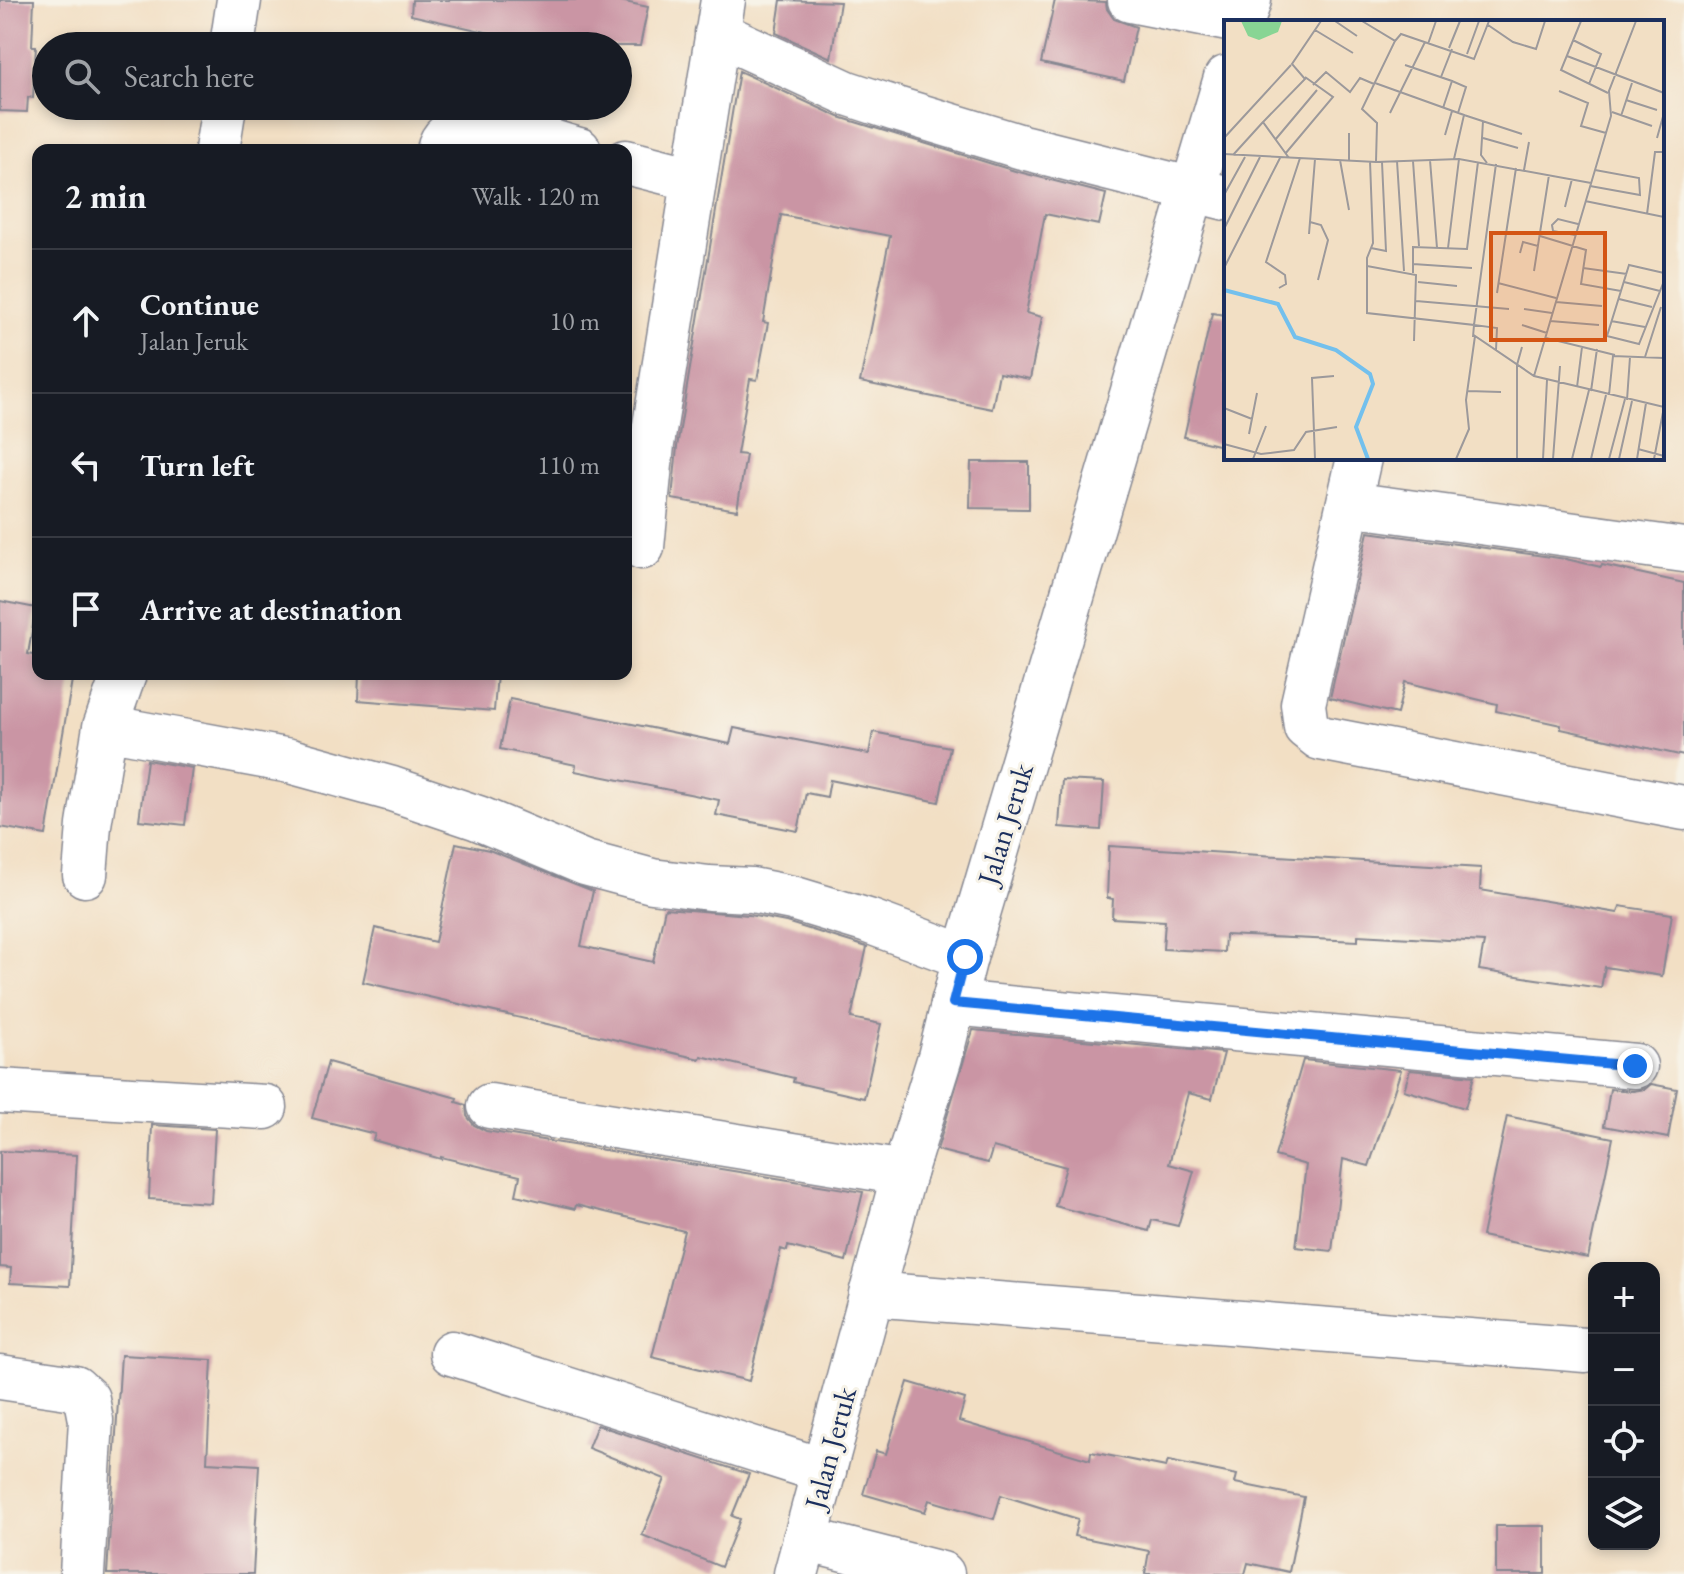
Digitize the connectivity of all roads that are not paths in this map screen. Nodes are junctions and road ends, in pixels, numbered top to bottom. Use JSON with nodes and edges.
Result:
{"nodes":[{"id":1,"x":239,"y":0,"type":"edge"},
{"id":2,"x":1130,"y":0,"type":"edge"},
{"id":3,"x":1249,"y":0,"type":"edge"},
{"id":4,"x":720,"y":17,"type":"edge"},
{"id":5,"x":1232,"y":20,"type":"edge"},
{"id":6,"x":1243,"y":20,"type":"edge"},
{"id":7,"x":234,"y":32,"type":"edge"},
{"id":8,"x":1224,"y":92,"type":"edge"},
{"id":9,"x":222,"y":120,"type":"edge"},
{"id":10,"x":218,"y":144,"type":"edge"},
{"id":11,"x":440,"y":144,"type":"edge"},
{"id":12,"x":555,"y":144,"type":"edge"},
{"id":13,"x":632,"y":164,"type":"edge"},
{"id":14,"x":693,"y":179,"type":"junction"},
{"id":15,"x":1210,"y":193,"type":"edge"},
{"id":16,"x":639,"y":444,"type":"edge"},
{"id":17,"x":1359,"y":460,"type":"edge"},
{"id":18,"x":1349,"y":504,"type":"junction"},
{"id":19,"x":642,"y":547,"type":"dead end"},
{"id":20,"x":1684,"y":550,"type":"edge"},
{"id":21,"x":122,"y":680,"type":"edge"},
{"id":22,"x":105,"y":727,"type":"junction"},
{"id":23,"x":1684,"y":808,"type":"edge"},
{"id":24,"x":85,"y":875,"type":"dead end"},
{"id":25,"x":965,"y":957,"type":"junction"},
{"id":26,"x":953,"y":1003,"type":"junction"},
{"id":27,"x":1635,"y":1066,"type":"dead end"},
{"id":28,"x":0,"y":1091,"type":"edge"},
{"id":29,"x":490,"y":1106,"type":"dead end"},
{"id":30,"x":265,"y":1107,"type":"dead end"},
{"id":31,"x":904,"y":1173,"type":"junction"},
{"id":32,"x":871,"y":1294,"type":"junction"},
{"id":33,"x":1585,"y":1350,"type":"dead end"},
{"id":34,"x":452,"y":1353,"type":"dead end"},
{"id":35,"x":0,"y":1377,"type":"edge"},
{"id":36,"x":824,"y":1471,"type":"junction"},
{"id":37,"x":800,"y":1556,"type":"edge"},
{"id":38,"x":82,"y":1574,"type":"edge"},
{"id":39,"x":942,"y":1574,"type":"edge"}],
"edges":[{"from":1,"to":7,"type":"street"},
{"from":2,"to":5,"type":"street"},
{"from":3,"to":6,"type":"street"},
{"from":4,"to":14,"type":"street"},
{"from":4,"to":15,"type":"street"},
{"from":8,"to":15,"type":"street","name":"Jalan Jeruk"},
{"from":9,"to":10,"type":"street"},
{"from":11,"to":12,"type":"street"},
{"from":13,"to":14,"type":"street"},
{"from":14,"to":16,"type":"street"},
{"from":15,"to":25,"type":"street","name":"Jalan Jeruk"},
{"from":16,"to":19,"type":"street"},
{"from":17,"to":18,"type":"street"},
{"from":18,"to":20,"type":"street"},
{"from":18,"to":23,"type":"street"},
{"from":21,"to":22,"type":"street"},
{"from":22,"to":24,"type":"street"},
{"from":22,"to":25,"type":"street"},
{"from":25,"to":26,"type":"street","name":"Jalan Jeruk"},
{"from":26,"to":27,"type":"street"},
{"from":26,"to":31,"type":"street","name":"Jalan Jeruk"},
{"from":28,"to":30,"type":"street"},
{"from":29,"to":31,"type":"street"},
{"from":31,"to":32,"type":"street","name":"Jalan Jeruk"},
{"from":32,"to":33,"type":"street"},
{"from":32,"to":36,"type":"street","name":"Jalan Jeruk"},
{"from":34,"to":36,"type":"street"},
{"from":35,"to":38,"type":"street"},
{"from":36,"to":37,"type":"street","name":"Jalan Jeruk"},
{"from":37,"to":39,"type":"street"}]}
